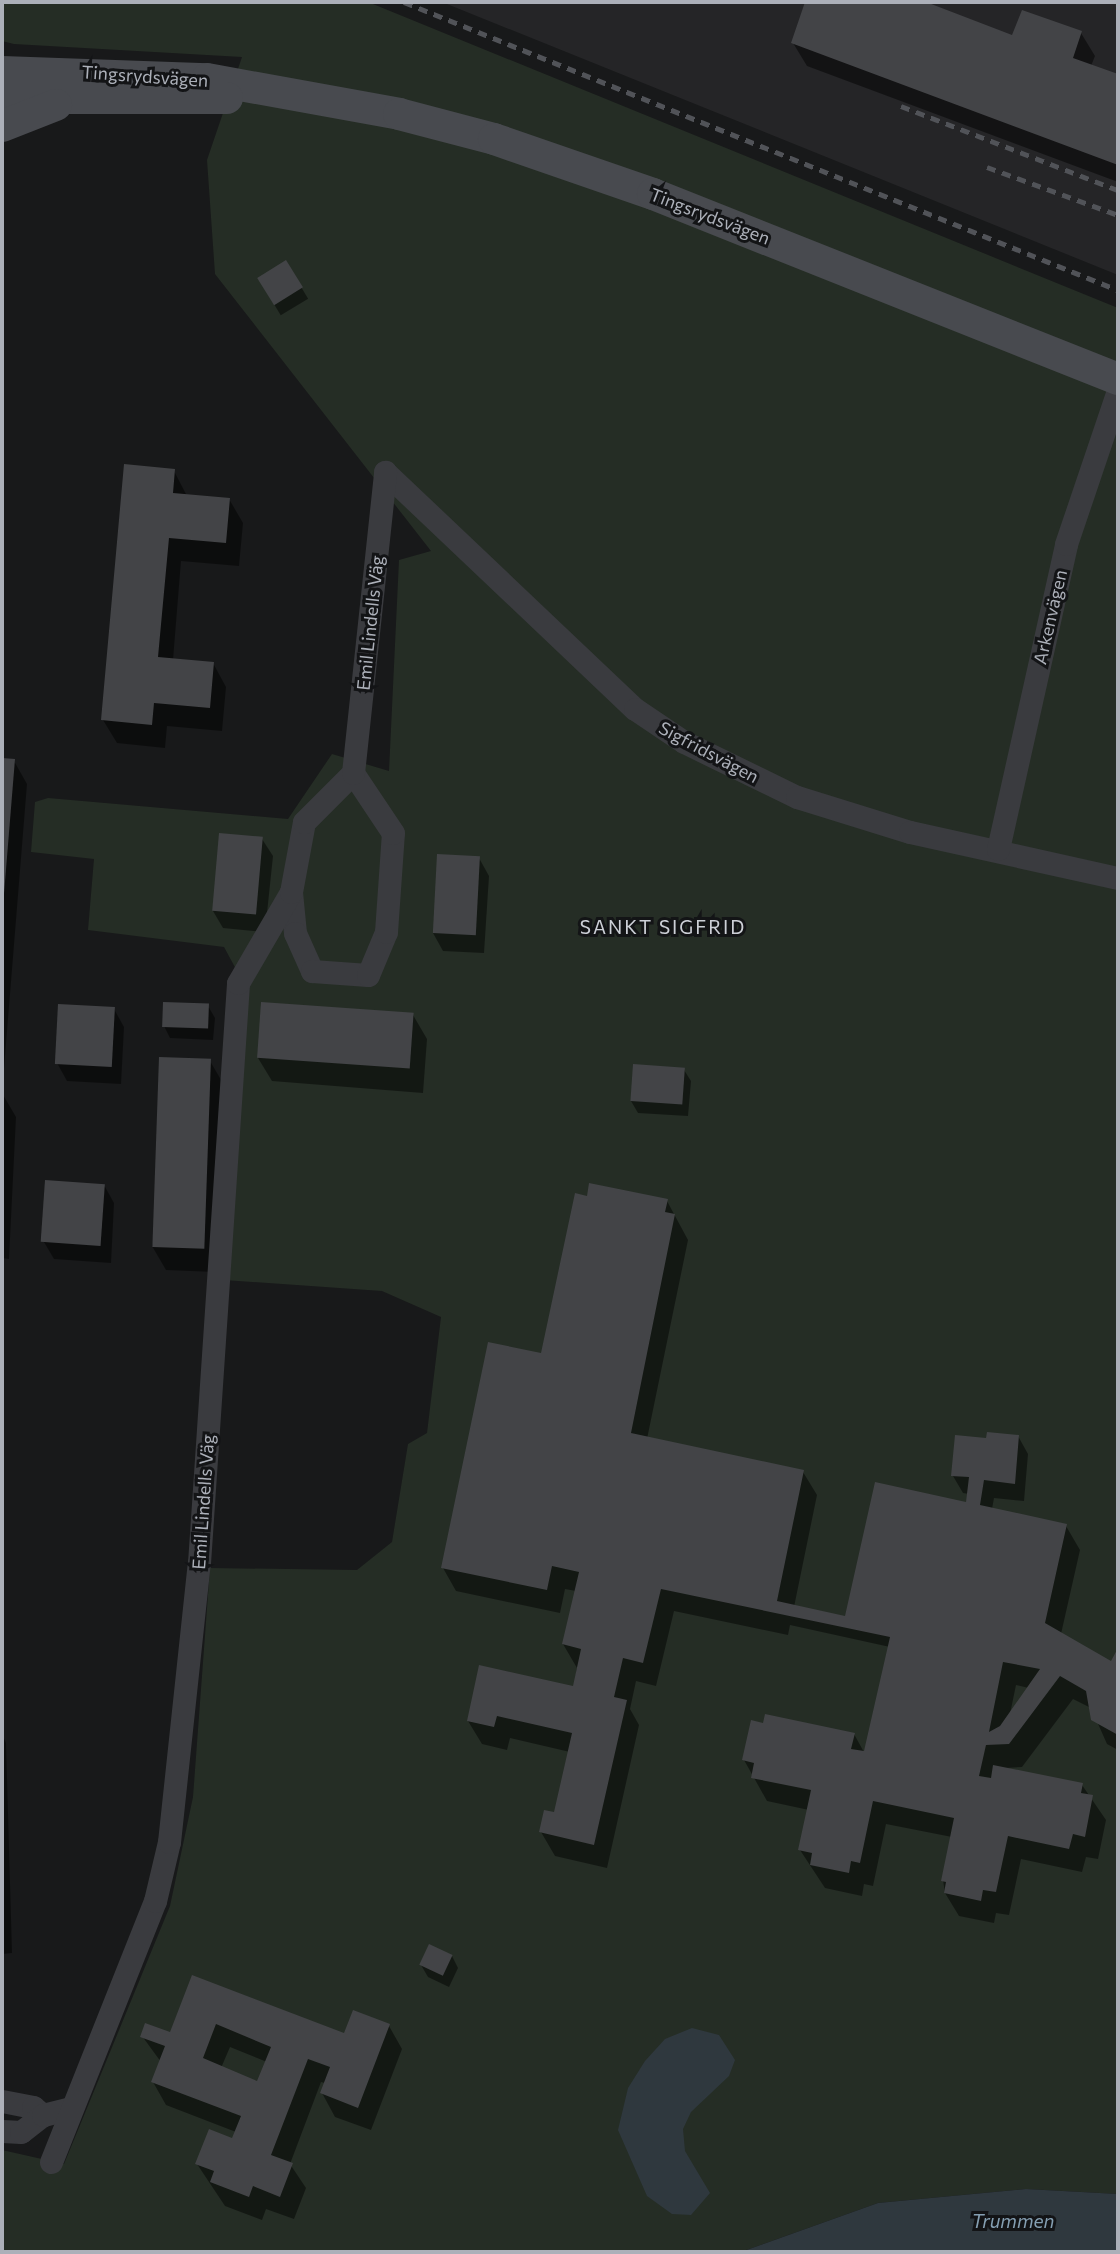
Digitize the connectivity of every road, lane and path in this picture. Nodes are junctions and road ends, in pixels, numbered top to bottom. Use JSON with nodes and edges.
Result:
{"nodes":[{"id":1,"x":2,"y":54,"type":"edge"},
{"id":2,"x":2,"y":72,"type":"edge"},
{"id":3,"x":100,"y":73,"type":"junction"},
{"id":4,"x":288,"y":94,"type":"junction"},
{"id":5,"x":2,"y":98,"type":"edge"},
{"id":6,"x":74,"y":99,"type":"junction"},
{"id":7,"x":2,"y":126,"type":"edge"},
{"id":8,"x":1118,"y":379,"type":"edge"},
{"id":9,"x":1118,"y":390,"type":"edge"},
{"id":10,"x":385,"y":472,"type":"joint"},
{"id":11,"x":353,"y":773,"type":"junction"},
{"id":12,"x":998,"y":849,"type":"junction"},
{"id":13,"x":1118,"y":878,"type":"edge"},
{"id":14,"x":291,"y":892,"type":"junction"},
{"id":15,"x":2,"y":2101,"type":"edge"},
{"id":16,"x":71,"y":2108,"type":"junction"},
{"id":17,"x":43,"y":2115,"type":"junction"},
{"id":18,"x":2,"y":2131,"type":"edge"},
{"id":19,"x":51,"y":2162,"type":"dead end"}],
"edges":[{"from":1,"to":3,"type":"street"},
{"from":2,"to":3,"type":"street","name":"Tingsrydsvägen"},
{"from":3,"to":4,"type":"street","name":"Tingsrydsvägen"},
{"from":4,"to":6,"type":"street","name":"Tingsrydsvägen"},
{"from":4,"to":8,"type":"street","name":"Tingsrydsvägen"},
{"from":5,"to":6,"type":"street","name":"Tingsrydsvägen"},
{"from":6,"to":7,"type":"street"},
{"from":9,"to":12,"type":"street","name":"Arkenvägen"},
{"from":10,"to":11,"type":"street","name":"Emil Lindells Väg"},
{"from":10,"to":12,"type":"street","name":"Sigfridsvägen"},
{"from":11,"to":14,"type":"street","name":"Emil Lindells Väg"},
{"from":11,"to":14,"type":"street","name":"Emil Lindells Väg"},
{"from":12,"to":13,"type":"street","name":"Sigfridsvägen"},
{"from":14,"to":16,"type":"street","name":"Emil Lindells Väg"},
{"from":15,"to":17,"type":"street"},
{"from":16,"to":17,"type":"street"},
{"from":16,"to":19,"type":"street","name":"Emil Lindells Väg"},
{"from":17,"to":18,"type":"street"}]}
